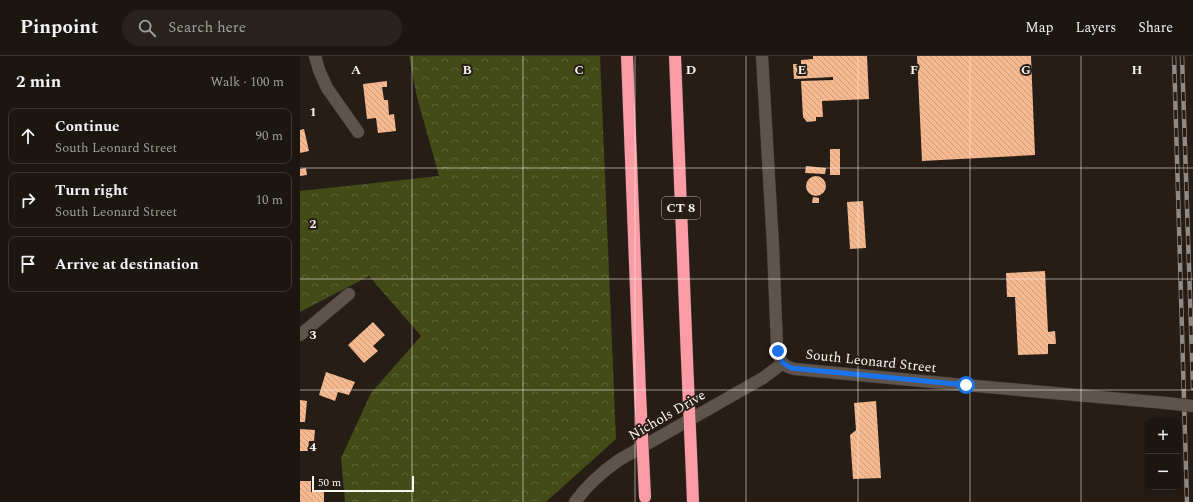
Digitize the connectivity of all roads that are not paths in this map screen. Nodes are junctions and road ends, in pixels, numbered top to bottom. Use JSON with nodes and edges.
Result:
{"nodes":[{"id":1,"x":315,"y":56,"type":"edge"},
{"id":2,"x":627,"y":56,"type":"edge"},
{"id":3,"x":675,"y":56,"type":"edge"},
{"id":4,"x":762,"y":56,"type":"edge"},
{"id":5,"x":358,"y":132,"type":"dead end"},
{"id":6,"x":349,"y":294,"type":"dead end"},
{"id":7,"x":300,"y":335,"type":"edge"},
{"id":8,"x":782,"y":363,"type":"junction"},
{"id":9,"x":1193,"y":406,"type":"edge"},
{"id":10,"x":645,"y":499,"type":"edge"},
{"id":11,"x":575,"y":502,"type":"edge"},
{"id":12,"x":693,"y":502,"type":"edge"}],
"edges":[{"from":1,"to":5,"type":"street"},
{"from":2,"to":10,"type":"highway","bridge":true},
{"from":3,"to":12,"type":"highway","number":"CT 8","bridge":true},
{"from":4,"to":8,"type":"street"},
{"from":6,"to":7,"type":"street"},
{"from":8,"to":9,"type":"street","name":"South Leonard Street","bridge":true},
{"from":8,"to":11,"type":"street","name":"Nichols Drive"}]}
